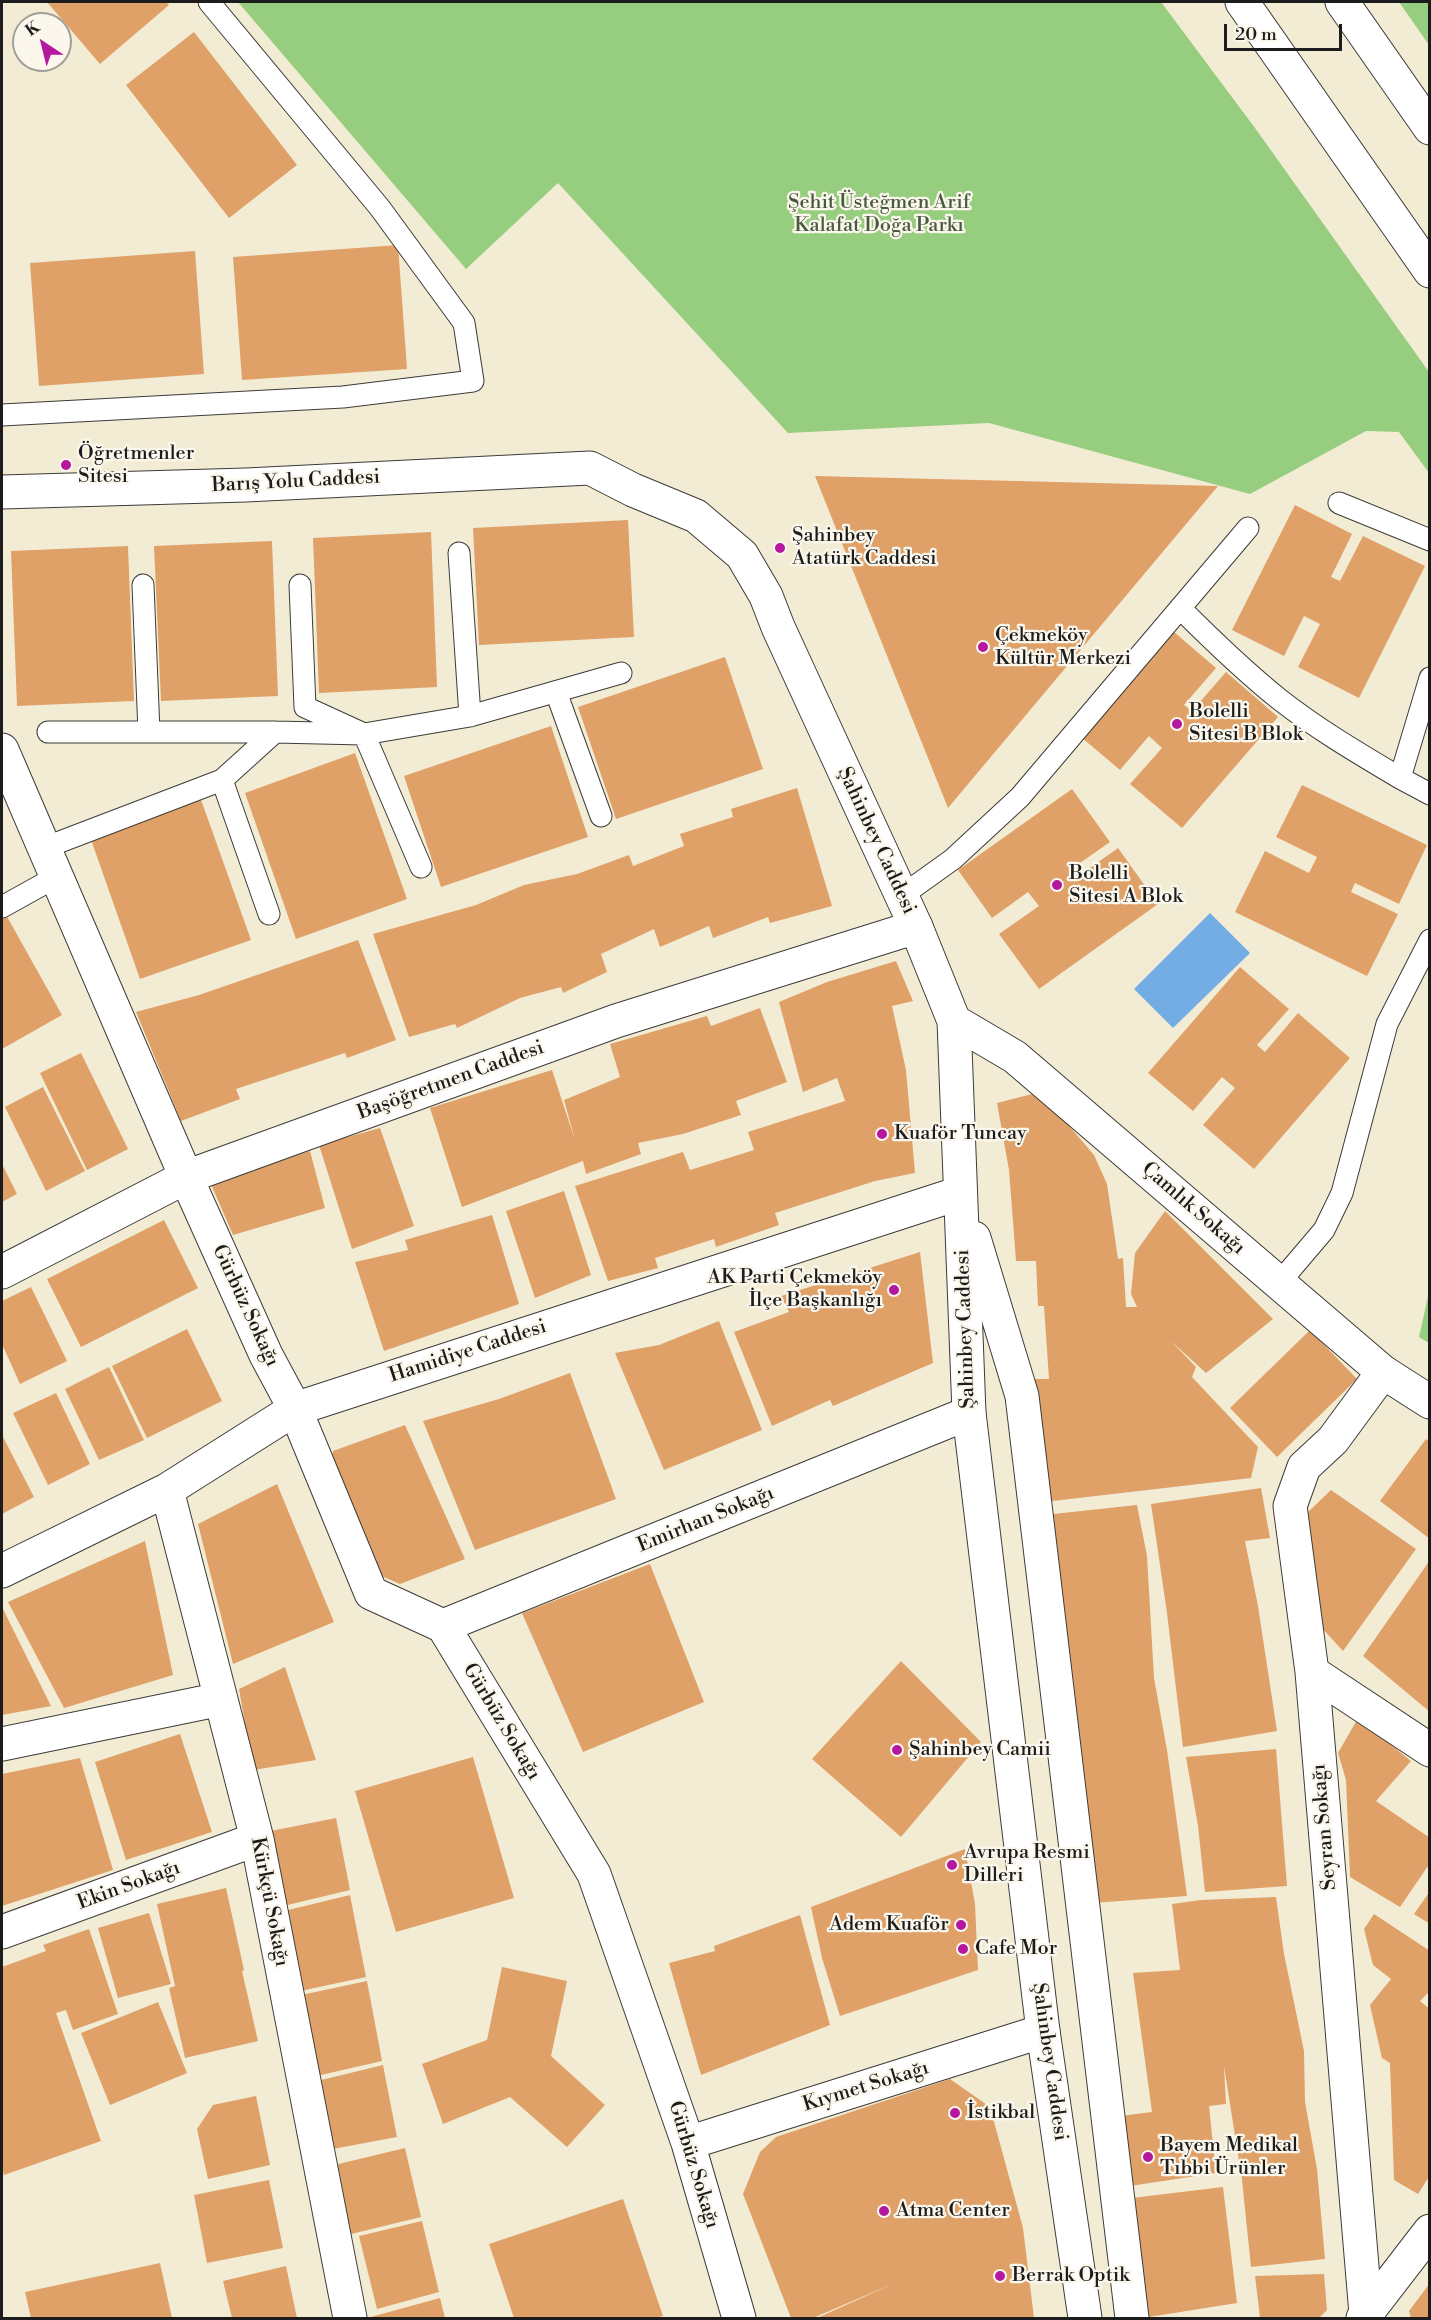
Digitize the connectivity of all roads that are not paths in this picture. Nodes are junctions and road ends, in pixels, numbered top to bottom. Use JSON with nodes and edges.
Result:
{"nodes":[{"id":1,"x":208,"y":2,"type":"edge"},
{"id":2,"x":1242,"y":2,"type":"edge"},
{"id":3,"x":1342,"y":2,"type":"edge"},
{"id":4,"x":1430,"y":128,"type":"edge"},
{"id":5,"x":1430,"y":271,"type":"edge"},
{"id":6,"x":2,"y":415,"type":"edge"},
{"id":7,"x":590,"y":468,"type":"joint"},
{"id":8,"x":2,"y":492,"type":"edge"},
{"id":9,"x":1339,"y":503,"type":"dead end"},
{"id":10,"x":1248,"y":528,"type":"dead end"},
{"id":11,"x":1430,"y":540,"type":"edge"},
{"id":12,"x":459,"y":553,"type":"dead end"},
{"id":13,"x":143,"y":585,"type":"dead end"},
{"id":14,"x":300,"y":585,"type":"dead end"},
{"id":15,"x":1180,"y":608,"type":"junction"},
{"id":16,"x":621,"y":673,"type":"dead end"},
{"id":17,"x":1430,"y":678,"type":"edge"},
{"id":18,"x":556,"y":692,"type":"junction"},
{"id":19,"x":470,"y":716,"type":"junction"},
{"id":20,"x":48,"y":732,"type":"dead end"},
{"id":21,"x":149,"y":732,"type":"junction"},
{"id":22,"x":275,"y":732,"type":"junction"},
{"id":23,"x":364,"y":734,"type":"junction"},
{"id":24,"x":2,"y":750,"type":"edge"},
{"id":25,"x":1400,"y":778,"type":"junction"},
{"id":26,"x":222,"y":780,"type":"junction"},
{"id":27,"x":1430,"y":794,"type":"edge"},
{"id":28,"x":601,"y":816,"type":"dead end"},
{"id":29,"x":50,"y":862,"type":"junction"},
{"id":30,"x":421,"y":867,"type":"dead end"},
{"id":31,"x":900,"y":897,"type":"junction"},
{"id":32,"x":2,"y":907,"type":"edge"},
{"id":33,"x":269,"y":914,"type":"dead end"},
{"id":34,"x":916,"y":927,"type":"junction"},
{"id":35,"x":1430,"y":940,"type":"edge"},
{"id":36,"x":954,"y":1021,"type":"junction"},
{"id":37,"x":186,"y":1177,"type":"junction"},
{"id":38,"x":960,"y":1193,"type":"junction"},
{"id":39,"x":2,"y":1272,"type":"edge"},
{"id":40,"x":1280,"y":1283,"type":"junction"},
{"id":41,"x":1383,"y":1372,"type":"junction"},
{"id":42,"x":1430,"y":1402,"type":"edge"},
{"id":43,"x":295,"y":1409,"type":"junction"},
{"id":44,"x":969,"y":1413,"type":"junction"},
{"id":45,"x":167,"y":1490,"type":"junction"},
{"id":46,"x":2,"y":1571,"type":"edge"},
{"id":47,"x":443,"y":1626,"type":"junction"},
{"id":48,"x":1312,"y":1672,"type":"junction"},
{"id":49,"x":221,"y":1700,"type":"junction"},
{"id":50,"x":2,"y":1744,"type":"edge"},
{"id":51,"x":1430,"y":1750,"type":"edge"},
{"id":52,"x":257,"y":1839,"type":"junction"},
{"id":53,"x":2,"y":1932,"type":"edge"},
{"id":54,"x":1043,"y":2031,"type":"junction"},
{"id":55,"x":688,"y":2143,"type":"junction"},
{"id":56,"x":1430,"y":2231,"type":"edge"},
{"id":57,"x":1366,"y":2317,"type":"edge"},
{"id":58,"x":350,"y":2319,"type":"edge"},
{"id":59,"x":739,"y":2319,"type":"edge"},
{"id":60,"x":1085,"y":2319,"type":"edge"},
{"id":61,"x":1132,"y":2319,"type":"edge"}],
"edges":[{"from":1,"to":6,"type":"lane"},
{"from":2,"to":5,"type":"main road"},
{"from":3,"to":4,"type":"main road"},
{"from":7,"to":8,"type":"main road","name":"Barış Yolu Caddesi"},
{"from":7,"to":31,"type":"main road","name":"Şahinbey Caddesi"},
{"from":9,"to":11,"type":"lane"},
{"from":10,"to":15,"type":"lane"},
{"from":12,"to":19,"type":"lane"},
{"from":13,"to":21,"type":"lane"},
{"from":14,"to":23,"type":"lane"},
{"from":15,"to":25,"type":"lane"},
{"from":15,"to":31,"type":"lane"},
{"from":16,"to":18,"type":"lane"},
{"from":17,"to":25,"type":"lane"},
{"from":18,"to":19,"type":"lane"},
{"from":18,"to":28,"type":"lane"},
{"from":19,"to":23,"type":"lane"},
{"from":20,"to":21,"type":"lane"},
{"from":21,"to":22,"type":"lane"},
{"from":22,"to":23,"type":"lane"},
{"from":22,"to":26,"type":"lane"},
{"from":23,"to":30,"type":"lane"},
{"from":24,"to":29,"type":"main road","name":"Gürbüz Sokağı"},
{"from":25,"to":27,"type":"lane"},
{"from":26,"to":29,"type":"lane"},
{"from":26,"to":33,"type":"lane"},
{"from":29,"to":32,"type":"lane"},
{"from":29,"to":37,"type":"main road","name":"Gürbüz Sokağı"},
{"from":31,"to":34,"type":"main road","name":"Şahinbey Caddesi"},
{"from":34,"to":36,"type":"main road","name":"Şahinbey Caddesi"},
{"from":34,"to":37,"type":"main road","name":"Başöğretmen Caddesi"},
{"from":35,"to":40,"type":"lane"},
{"from":36,"to":38,"type":"main road","name":"Şahinbey Caddesi"},
{"from":36,"to":40,"type":"main road","name":"Çamlık Sokağı"},
{"from":37,"to":39,"type":"main road","name":"Başöğretmen Caddesi"},
{"from":37,"to":43,"type":"main road","name":"Gürbüz Sokağı"},
{"from":38,"to":43,"type":"main road","name":"Hamidiye Caddesi"},
{"from":38,"to":44,"type":"main road","name":"Şahinbey Caddesi"},
{"from":38,"to":61,"type":"main road"},
{"from":40,"to":41,"type":"main road","name":"Çamlık Sokağı"},
{"from":41,"to":42,"type":"main road","name":"Çamlık Sokağı"},
{"from":41,"to":48,"type":"main road","name":"Seyran Sokağı"},
{"from":43,"to":45,"type":"main road","name":"Hamidiye Caddesi"},
{"from":43,"to":47,"type":"main road","name":"Gürbüz Sokağı"},
{"from":44,"to":47,"type":"main road","name":"Emirhan Sokağı"},
{"from":44,"to":54,"type":"main road","name":"Şahinbey Caddesi"},
{"from":45,"to":46,"type":"main road","name":"Hamidiye Caddesi"},
{"from":45,"to":49,"type":"main road","name":"Kürkçü Sokağı"},
{"from":47,"to":55,"type":"main road","name":"Gürbüz Sokağı"},
{"from":48,"to":51,"type":"main road"},
{"from":48,"to":57,"type":"main road","name":"Seyran Sokağı"},
{"from":49,"to":50,"type":"main road"},
{"from":49,"to":52,"type":"main road","name":"Kürkçü Sokağı"},
{"from":52,"to":53,"type":"main road","name":"Ekin Sokağı"},
{"from":52,"to":58,"type":"main road","name":"Kürkçü Sokağı"},
{"from":54,"to":55,"type":"main road","name":"Kıymet Sokağı"},
{"from":54,"to":60,"type":"main road","name":"Şahinbey Caddesi"},
{"from":55,"to":59,"type":"main road","name":"Gürbüz Sokağı"},
{"from":56,"to":57,"type":"main road"}]}
